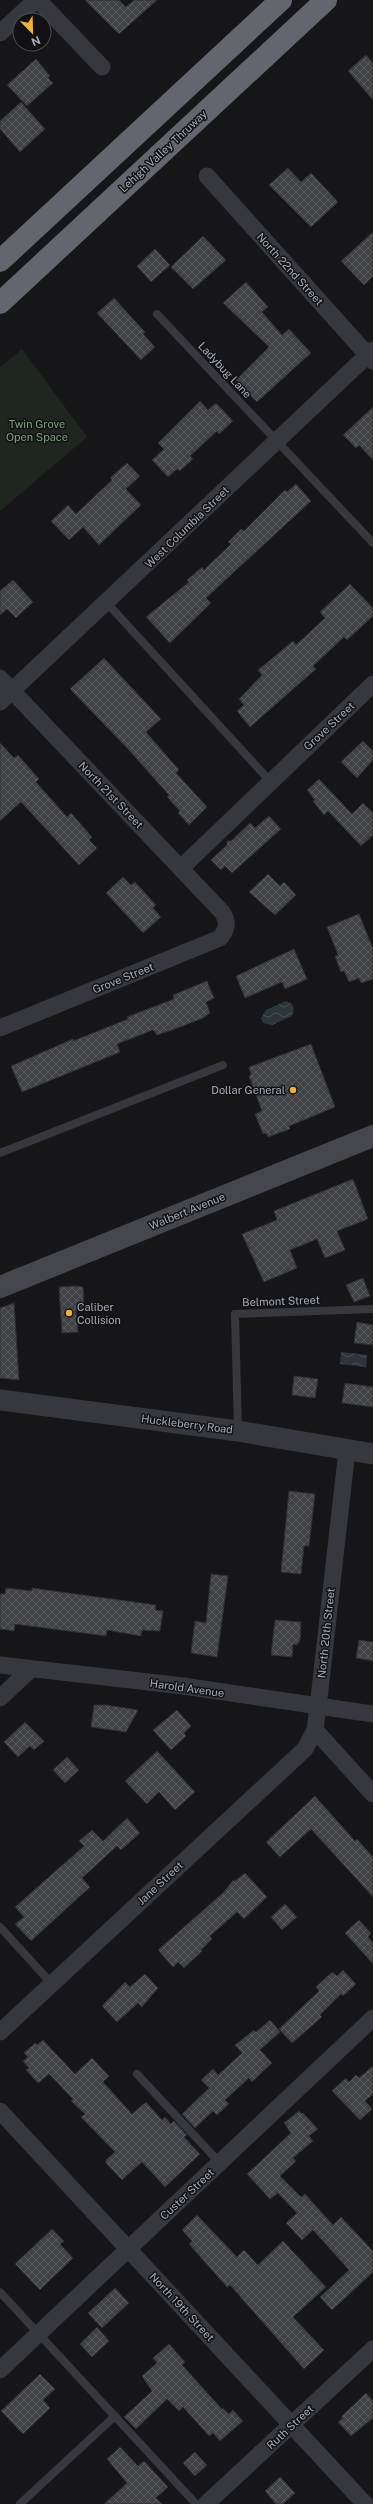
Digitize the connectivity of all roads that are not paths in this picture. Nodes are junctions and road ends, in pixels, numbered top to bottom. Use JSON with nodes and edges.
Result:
{"nodes":[{"id":1,"x":37,"y":0,"type":"edge"},
{"id":2,"x":281,"y":0,"type":"edge"},
{"id":3,"x":326,"y":0,"type":"edge"},
{"id":4,"x":0,"y":33,"type":"edge"},
{"id":5,"x":102,"y":67,"type":"dead end"},
{"id":6,"x":208,"y":176,"type":"dead end"},
{"id":7,"x":0,"y":261,"type":"edge"},
{"id":8,"x":0,"y":303,"type":"edge"},
{"id":9,"x":157,"y":314,"type":"dead end"},
{"id":10,"x":371,"y":355,"type":"edge"},
{"id":11,"x":277,"y":441,"type":"junction"},
{"id":12,"x":373,"y":543,"type":"edge"},
{"id":13,"x":107,"y":603,"type":"junction"},
{"id":14,"x":0,"y":678,"type":"edge"},
{"id":15,"x":373,"y":684,"type":"edge"},
{"id":16,"x":6,"y":697,"type":"edge"},
{"id":17,"x":270,"y":781,"type":"junction"},
{"id":18,"x":181,"y":868,"type":"junction"},
{"id":19,"x":222,"y":912,"type":"joint"},
{"id":20,"x":0,"y":1028,"type":"edge"},
{"id":21,"x":223,"y":1065,"type":"dead end"},
{"id":22,"x":373,"y":1136,"type":"edge"},
{"id":23,"x":0,"y":1153,"type":"edge"},
{"id":24,"x":0,"y":1287,"type":"edge"},
{"id":25,"x":373,"y":1309,"type":"edge"},
{"id":26,"x":0,"y":1400,"type":"edge"},
{"id":27,"x":238,"y":1431,"type":"junction"},
{"id":28,"x":347,"y":1450,"type":"junction"},
{"id":29,"x":373,"y":1454,"type":"edge"},
{"id":30,"x":0,"y":1665,"type":"edge"},
{"id":31,"x":30,"y":1670,"type":"junction"},
{"id":32,"x":0,"y":1698,"type":"edge"},
{"id":33,"x":318,"y":1707,"type":"junction"},
{"id":34,"x":373,"y":1714,"type":"edge"},
{"id":35,"x":315,"y":1730,"type":"junction"},
{"id":36,"x":373,"y":1794,"type":"edge"},
{"id":37,"x":0,"y":1927,"type":"edge"},
{"id":38,"x":52,"y":1984,"type":"junction"},
{"id":39,"x":373,"y":2018,"type":"edge"},
{"id":40,"x":0,"y":2032,"type":"edge"},
{"id":41,"x":137,"y":2074,"type":"dead end"},
{"id":42,"x":0,"y":2110,"type":"edge"},
{"id":43,"x":220,"y":2163,"type":"junction"},
{"id":44,"x":128,"y":2249,"type":"junction"},
{"id":45,"x":0,"y":2292,"type":"edge"},
{"id":46,"x":39,"y":2334,"type":"junction"},
{"id":47,"x":373,"y":2349,"type":"edge"},
{"id":48,"x":0,"y":2370,"type":"edge"},
{"id":49,"x":115,"y":2416,"type":"junction"},
{"id":50,"x":291,"y":2425,"type":"junction"},
{"id":51,"x":20,"y":2504,"type":"edge"},
{"id":52,"x":196,"y":2504,"type":"edge"},
{"id":53,"x":206,"y":2504,"type":"edge"},
{"id":54,"x":365,"y":2504,"type":"edge"}],
"edges":[{"from":1,"to":4,"type":"street"},
{"from":1,"to":5,"type":"street"},
{"from":2,"to":7,"type":"highway"},
{"from":3,"to":8,"type":"highway","name":"Lehigh Valley Thruway"},
{"from":6,"to":10,"type":"street","name":"North 22nd Street"},
{"from":9,"to":11,"type":"lane","name":"Ladybug Lane"},
{"from":10,"to":11,"type":"street","name":"West Columbia Street"},
{"from":11,"to":12,"type":"lane","name":"Ladybug Lane"},
{"from":11,"to":13,"type":"street","name":"West Columbia Street"},
{"from":13,"to":16,"type":"street","name":"West Columbia Street"},
{"from":13,"to":17,"type":"lane"},
{"from":14,"to":16,"type":"street","name":"North 21st Street"},
{"from":15,"to":17,"type":"street","name":"Grove Street"},
{"from":16,"to":18,"type":"street","name":"North 21st Street"},
{"from":17,"to":18,"type":"street","name":"Grove Street"},
{"from":18,"to":19,"type":"street","name":"North 21st Street"},
{"from":19,"to":20,"type":"street","name":"Grove Street"},
{"from":21,"to":23,"type":"lane"},
{"from":22,"to":24,"type":"main road","name":"Walbert Avenue"},
{"from":25,"to":27,"type":"lane","name":"Belmont Street"},
{"from":26,"to":27,"type":"street","name":"Huckleberry Road"},
{"from":27,"to":28,"type":"street","name":"Huckleberry Road"},
{"from":28,"to":29,"type":"street","name":"Huckleberry Road"},
{"from":28,"to":33,"type":"street","name":"North 20th Street"},
{"from":30,"to":31,"type":"street","name":"Harold Avenue"},
{"from":31,"to":32,"type":"street"},
{"from":31,"to":33,"type":"street","name":"Harold Avenue"},
{"from":33,"to":34,"type":"street","name":"Harold Avenue"},
{"from":33,"to":35,"type":"street","name":"North 20th Street"},
{"from":35,"to":36,"type":"street"},
{"from":35,"to":38,"type":"street","name":"Jane Street"},
{"from":37,"to":38,"type":"lane"},
{"from":38,"to":40,"type":"street","name":"Jane Street"},
{"from":39,"to":43,"type":"street","name":"Custer Street"},
{"from":41,"to":43,"type":"lane"},
{"from":42,"to":44,"type":"street","name":"North 19th Street"},
{"from":43,"to":44,"type":"street","name":"Custer Street"},
{"from":44,"to":46,"type":"street","name":"Custer Street"},
{"from":44,"to":50,"type":"street","name":"North 19th Street"},
{"from":45,"to":46,"type":"lane"},
{"from":46,"to":48,"type":"street","name":"Custer Street"},
{"from":46,"to":49,"type":"lane"},
{"from":47,"to":50,"type":"street","name":"Ruth Street"},
{"from":49,"to":51,"type":"lane"},
{"from":49,"to":52,"type":"lane"},
{"from":50,"to":53,"type":"street","name":"Ruth Street"},
{"from":50,"to":54,"type":"street","name":"North 19th Street"}]}
